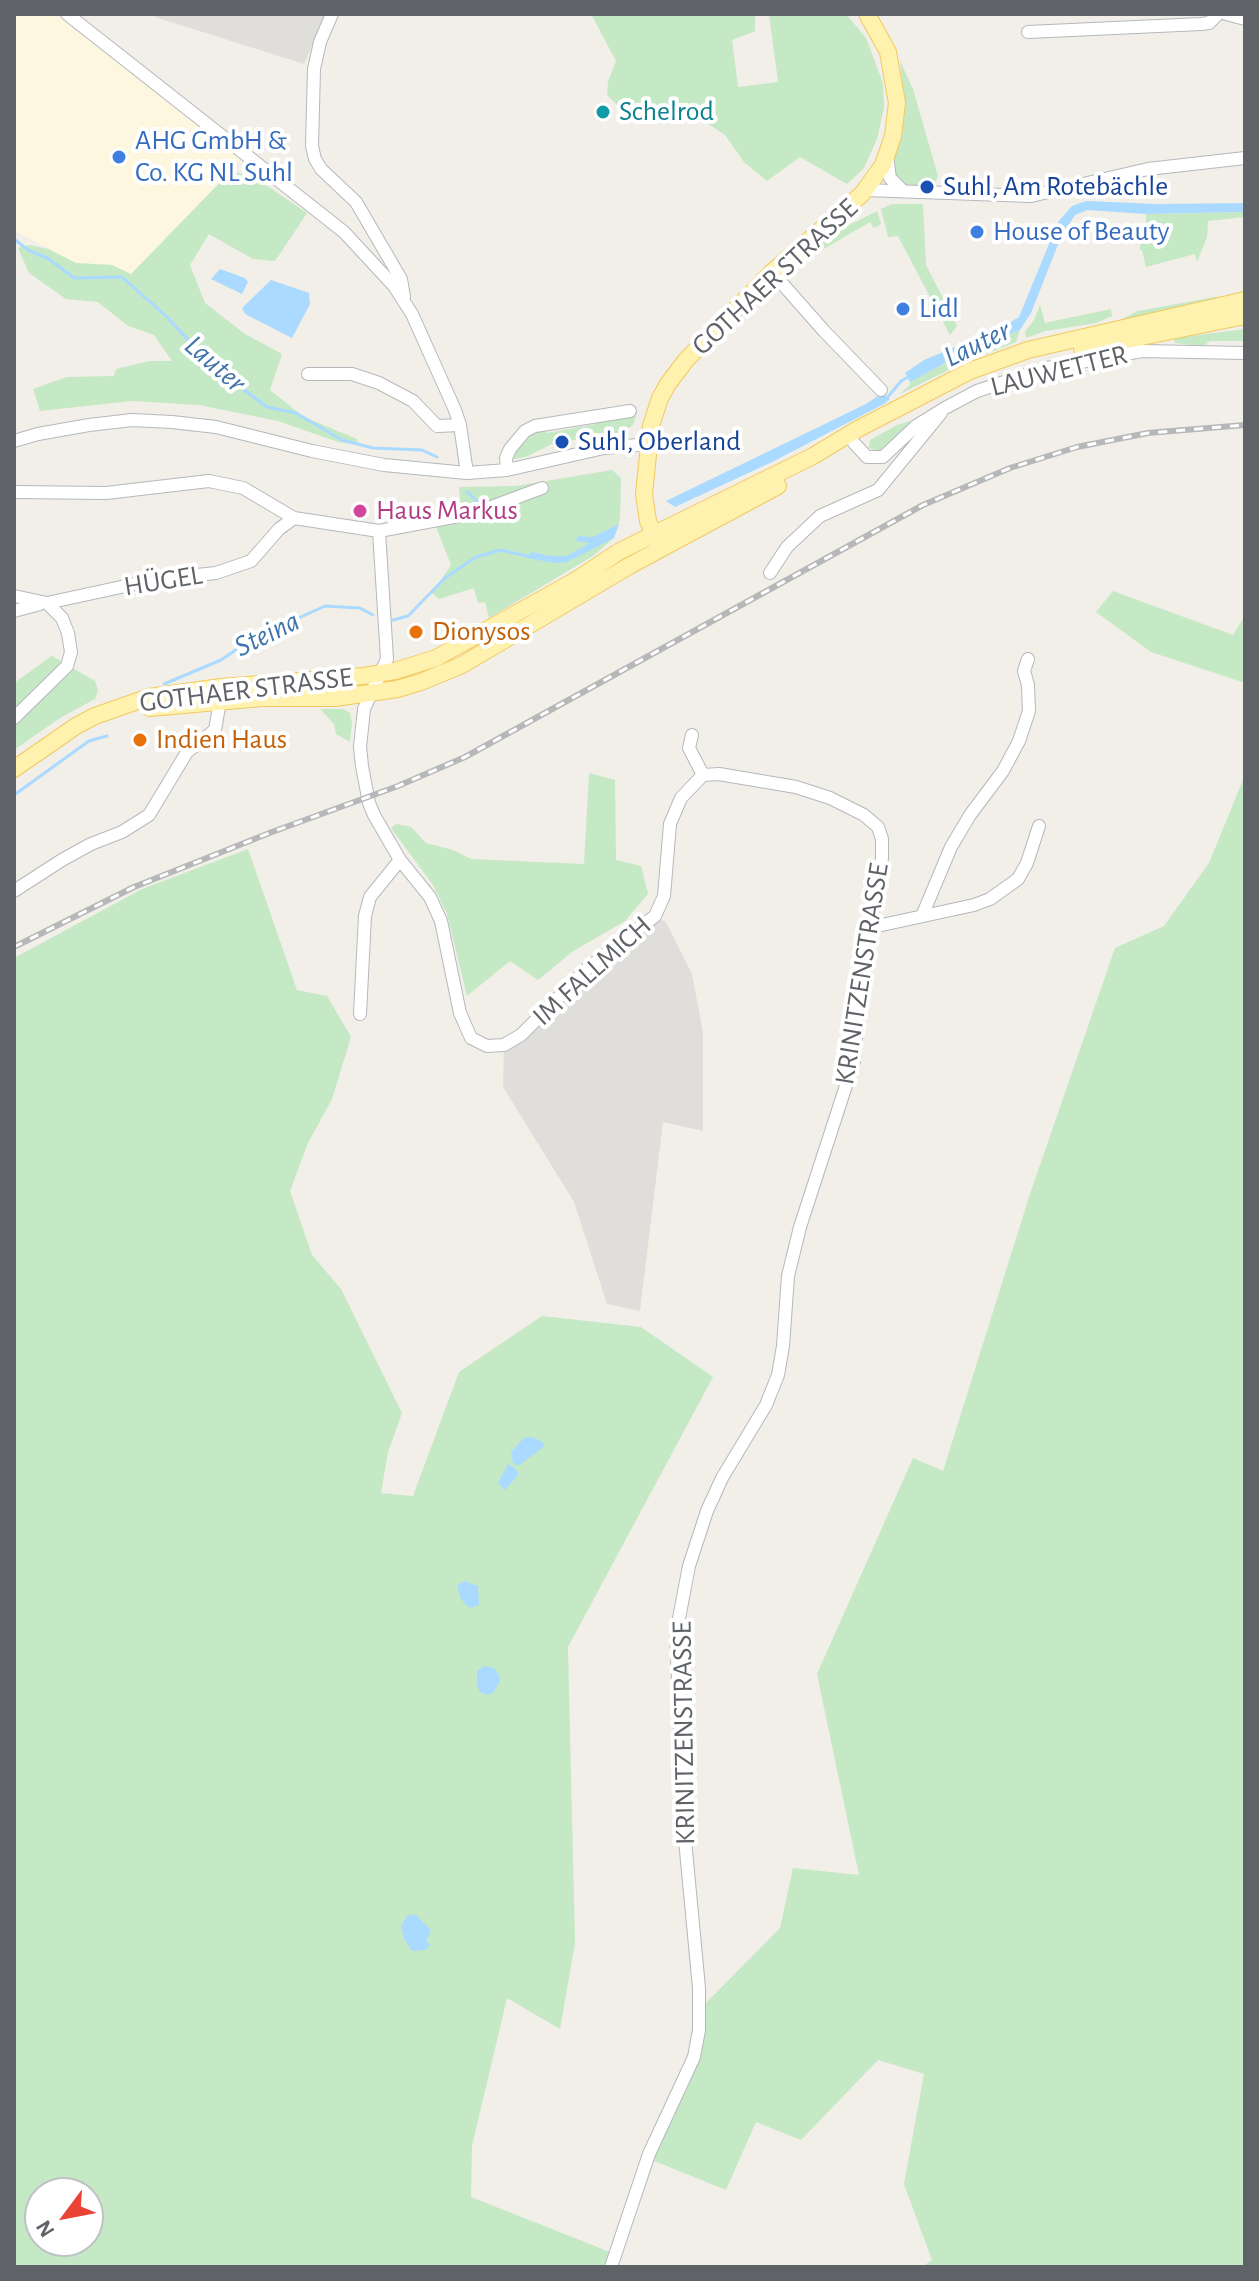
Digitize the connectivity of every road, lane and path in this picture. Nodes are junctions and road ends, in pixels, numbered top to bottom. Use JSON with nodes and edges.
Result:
{"nodes":[{"id":1,"x":67,"y":14,"type":"edge"},
{"id":2,"x":332,"y":14,"type":"edge"},
{"id":3,"x":867,"y":14,"type":"edge"},
{"id":4,"x":1218,"y":14,"type":"edge"},
{"id":5,"x":1226,"y":14,"type":"edge"},
{"id":6,"x":1245,"y":19,"type":"edge"},
{"id":7,"x":1028,"y":32,"type":"dead end"},
{"id":8,"x":887,"y":153,"type":"junction"},
{"id":9,"x":1245,"y":158,"type":"edge"},
{"id":10,"x":865,"y":190,"type":"junction"},
{"id":11,"x":903,"y":191,"type":"junction"},
{"id":12,"x":772,"y":272,"type":"junction"},
{"id":13,"x":404,"y":300,"type":"junction"},
{"id":14,"x":1245,"y":300,"type":"edge"},
{"id":15,"x":1245,"y":316,"type":"edge"},
{"id":16,"x":1245,"y":353,"type":"edge"},
{"id":17,"x":308,"y":374,"type":"dead end"},
{"id":18,"x":881,"y":390,"type":"dead end"},
{"id":19,"x":945,"y":408,"type":"junction"},
{"id":20,"x":630,"y":411,"type":"dead end"},
{"id":21,"x":460,"y":425,"type":"junction"},
{"id":22,"x":14,"y":441,"type":"edge"},
{"id":23,"x":854,"y":443,"type":"junction"},
{"id":24,"x":648,"y":444,"type":"junction"},
{"id":25,"x":507,"y":470,"type":"junction"},
{"id":26,"x":467,"y":473,"type":"junction"},
{"id":27,"x":542,"y":488,"type":"dead end"},
{"id":28,"x":14,"y":492,"type":"edge"},
{"id":29,"x":294,"y":518,"type":"junction"},
{"id":30,"x":379,"y":531,"type":"junction"},
{"id":31,"x":657,"y":542,"type":"junction"},
{"id":32,"x":770,"y":573,"type":"dead end"},
{"id":33,"x":14,"y":596,"type":"edge"},
{"id":34,"x":47,"y":603,"type":"junction"},
{"id":35,"x":14,"y":611,"type":"edge"},
{"id":36,"x":1028,"y":659,"type":"dead end"},
{"id":37,"x":381,"y":674,"type":"junction"},
{"id":38,"x":221,"y":694,"type":"junction"},
{"id":39,"x":370,"y":694,"type":"junction"},
{"id":40,"x":14,"y":718,"type":"edge"},
{"id":41,"x":692,"y":735,"type":"dead end"},
{"id":42,"x":14,"y":769,"type":"edge"},
{"id":43,"x":703,"y":775,"type":"junction"},
{"id":44,"x":1039,"y":826,"type":"dead end"},
{"id":45,"x":400,"y":860,"type":"junction"},
{"id":46,"x":14,"y":891,"type":"edge"},
{"id":47,"x":922,"y":916,"type":"junction"},
{"id":48,"x":868,"y":928,"type":"junction"},
{"id":49,"x":360,"y":1014,"type":"dead end"},
{"id":50,"x":611,"y":2267,"type":"edge"}],
"edges":[{"from":1,"to":13,"type":"street"},
{"from":2,"to":13,"type":"street"},
{"from":3,"to":8,"type":"main road"},
{"from":4,"to":7,"type":"street"},
{"from":5,"to":6,"type":"street"},
{"from":8,"to":10,"type":"main road"},
{"from":8,"to":11,"type":"street"},
{"from":9,"to":11,"type":"street","name":"GOTHAER STRASSE"},
{"from":10,"to":11,"type":"street","name":"GOTHAER STRASSE"},
{"from":10,"to":12,"type":"main road","name":"GOTHAER STRASSE"},
{"from":12,"to":18,"type":"street"},
{"from":12,"to":24,"type":"main road","name":"GOTHAER STRASSE"},
{"from":13,"to":21,"type":"street"},
{"from":14,"to":31,"type":"main road"},
{"from":15,"to":23,"type":"main road"},
{"from":16,"to":19,"type":"street","name":"LAUWETTER"},
{"from":17,"to":21,"type":"street"},
{"from":19,"to":23,"type":"street","name":"LAUWETTER"},
{"from":19,"to":32,"type":"street"},
{"from":20,"to":25,"type":"street"},
{"from":21,"to":26,"type":"street"},
{"from":22,"to":26,"type":"street"},
{"from":23,"to":31,"type":"main road"},
{"from":24,"to":25,"type":"street"},
{"from":24,"to":31,"type":"main road","name":"GOTHAER STRASSE"},
{"from":25,"to":26,"type":"street"},
{"from":27,"to":30,"type":"street"},
{"from":28,"to":29,"type":"street"},
{"from":29,"to":30,"type":"street"},
{"from":29,"to":34,"type":"street","name":"HÜGEL"},
{"from":30,"to":37,"type":"street"},
{"from":31,"to":37,"type":"main road","name":"GOTHAER STRASSE"},
{"from":31,"to":39,"type":"main road","name":"GOTHAER STRASSE"},
{"from":33,"to":34,"type":"street","name":"HÜGEL"},
{"from":34,"to":35,"type":"street"},
{"from":34,"to":40,"type":"street"},
{"from":36,"to":47,"type":"street"},
{"from":37,"to":38,"type":"main road","name":"GOTHAER STRASSE"},
{"from":37,"to":39,"type":"street"},
{"from":38,"to":39,"type":"main road","name":"GOTHAER STRASSE"},
{"from":38,"to":42,"type":"main road"},
{"from":38,"to":46,"type":"street"},
{"from":39,"to":45,"type":"street"},
{"from":41,"to":43,"type":"street"},
{"from":43,"to":45,"type":"street","name":"IM FALLMICH"},
{"from":43,"to":48,"type":"street","name":"KRINITZENSTRASSE"},
{"from":44,"to":47,"type":"street"},
{"from":45,"to":49,"type":"street"},
{"from":47,"to":48,"type":"street"},
{"from":48,"to":50,"type":"street","name":"KRINITZENSTRASSE"}]}
